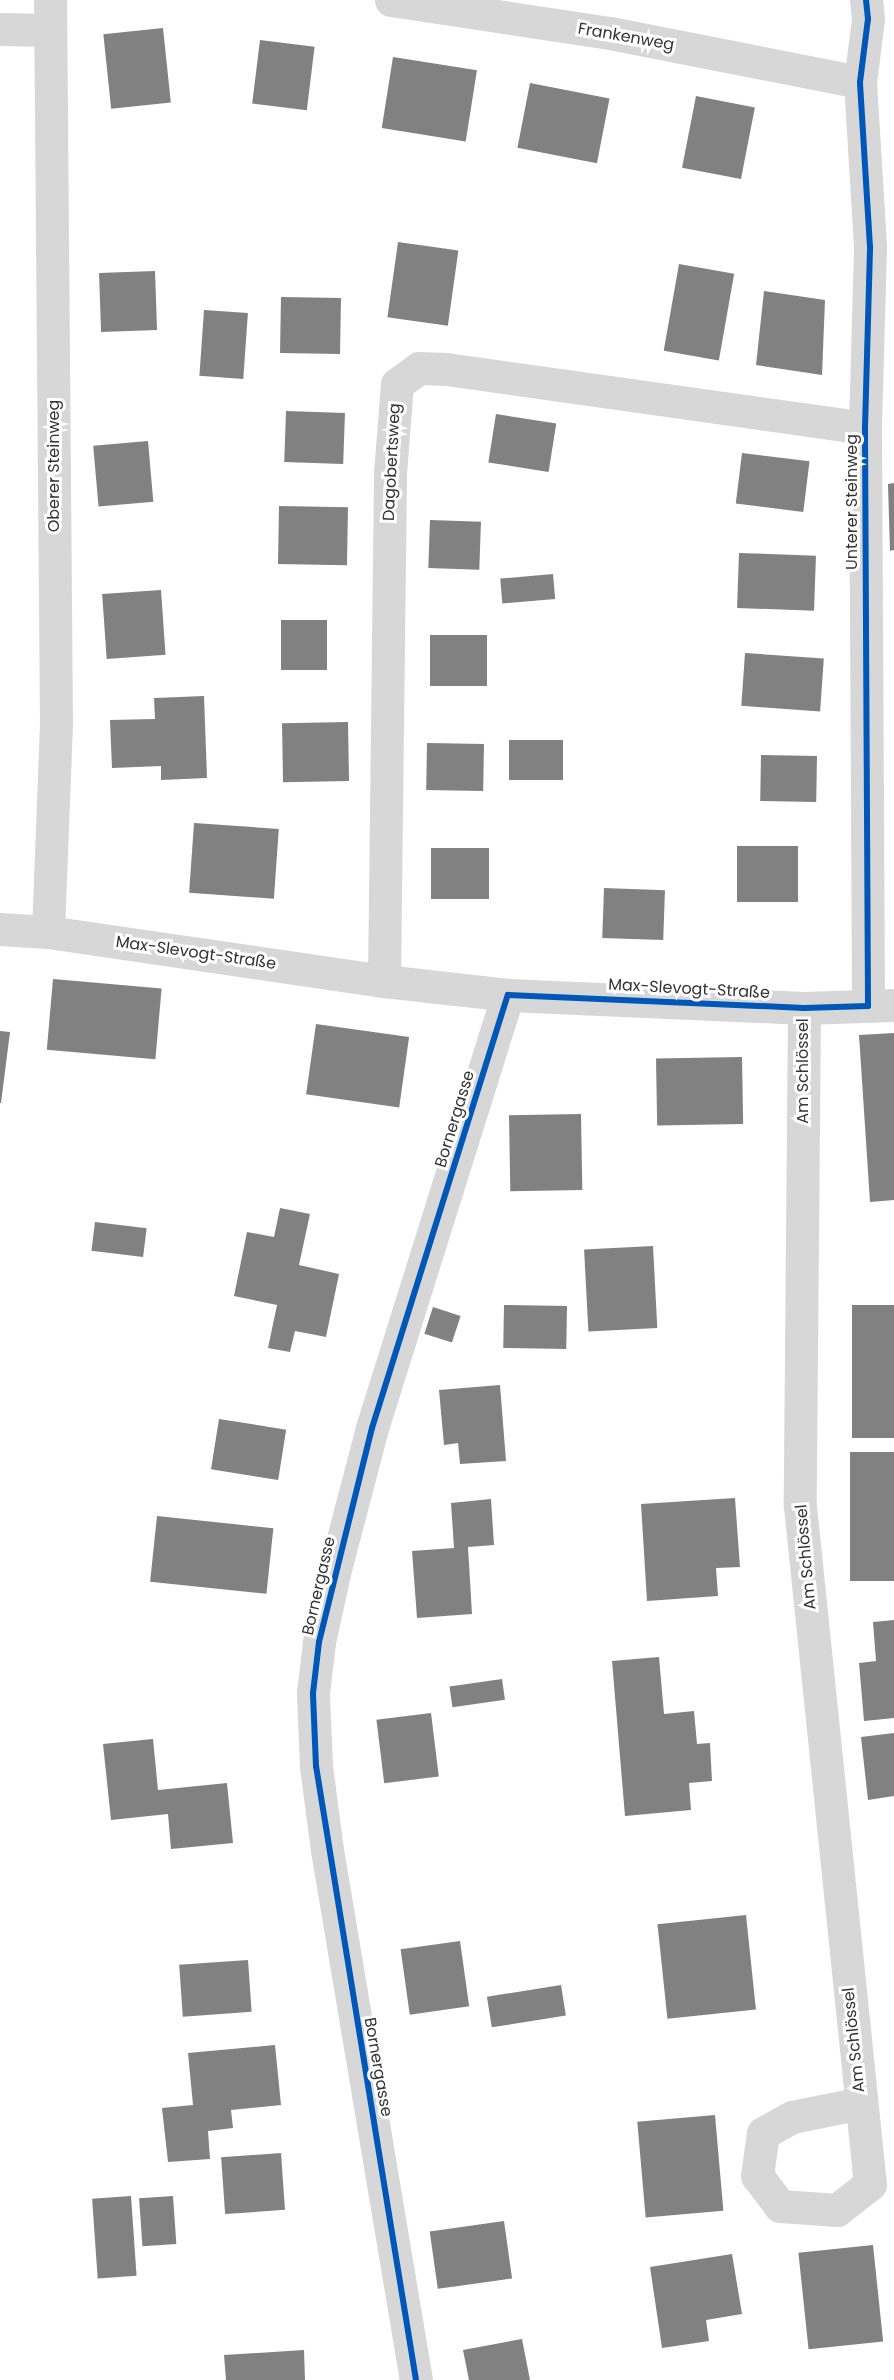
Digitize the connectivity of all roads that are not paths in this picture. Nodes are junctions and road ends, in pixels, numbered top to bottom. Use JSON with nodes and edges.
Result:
{"nodes":[{"id":1,"x":391,"y":0,"type":"edge"},
{"id":2,"x":866,"y":0,"type":"edge"},
{"id":3,"x":50,"y":15,"type":"edge"},
{"id":4,"x":0,"y":29,"type":"edge"},
{"id":5,"x":860,"y":82,"type":"junction"},
{"id":6,"x":882,"y":251,"type":"edge"},
{"id":7,"x":865,"y":428,"type":"junction"},
{"id":8,"x":0,"y":929,"type":"edge"},
{"id":9,"x":48,"y":932,"type":"junction"},
{"id":10,"x":384,"y":981,"type":"junction"},
{"id":11,"x":508,"y":994,"type":"junction"},
{"id":12,"x":881,"y":1005,"type":"edge"},
{"id":13,"x":804,"y":1008,"type":"junction"},
{"id":14,"x":861,"y":2103,"type":"dead end"},
{"id":15,"x":416,"y":2380,"type":"edge"}],
"edges":[{"from":1,"to":5,"type":"street","name":"Frankenweg"},
{"from":2,"to":5,"type":"street","name":"Unterer Steinweg"},
{"from":3,"to":4,"type":"street"},
{"from":3,"to":9,"type":"street","name":"Oberer Steinweg"},
{"from":5,"to":6,"type":"street","name":"Unterer Steinweg"},
{"from":6,"to":7,"type":"street","name":"Unterer Steinweg"},
{"from":7,"to":10,"type":"street","name":"Dagobertsweg"},
{"from":7,"to":12,"type":"street","name":"Unterer Steinweg"},
{"from":8,"to":9,"type":"street","name":"Max-Slevogt-Straße"},
{"from":9,"to":10,"type":"street","name":"Max-Slevogt-Straße"},
{"from":10,"to":11,"type":"street","name":"Max-Slevogt-Straße"},
{"from":11,"to":13,"type":"street","name":"Max-Slevogt-Straße"},
{"from":11,"to":15,"type":"street","name":"Bornergasse"},
{"from":12,"to":13,"type":"street","name":"Max-Slevogt-Straße"},
{"from":13,"to":14,"type":"street","name":"Am Schlössel"}]}
